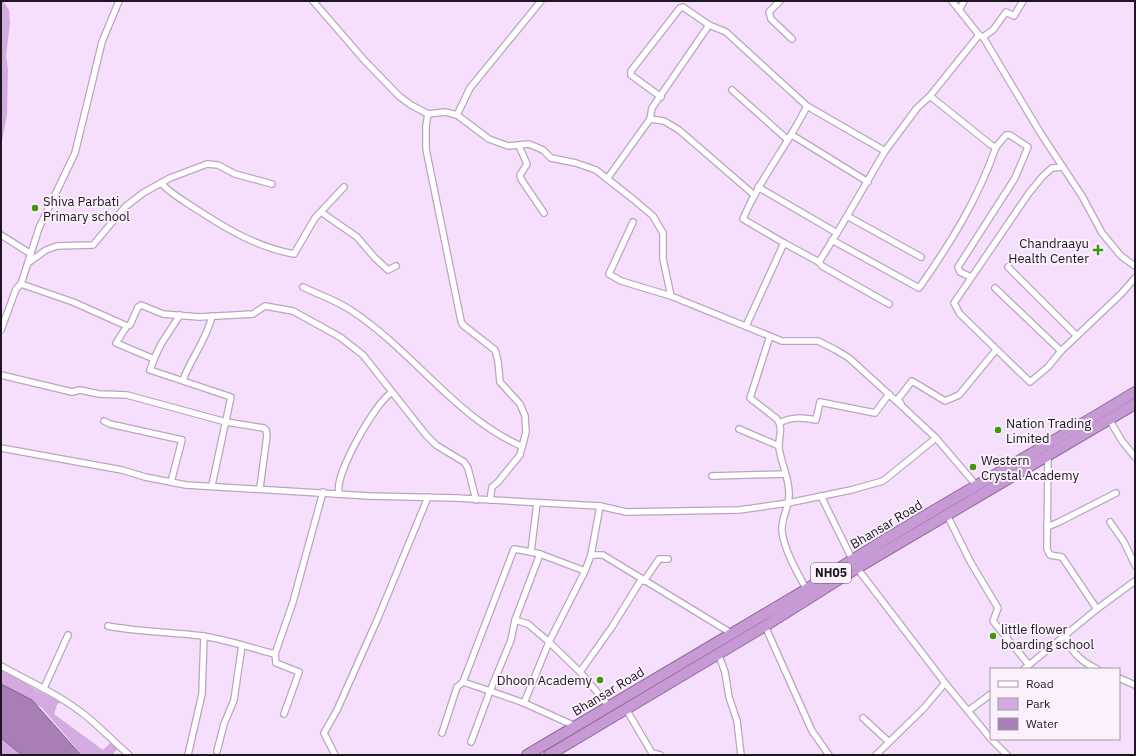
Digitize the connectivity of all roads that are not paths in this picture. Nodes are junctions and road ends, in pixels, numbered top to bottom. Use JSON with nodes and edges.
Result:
{"nodes":[{"id":1,"x":119,"y":1,"type":"edge"},
{"id":2,"x":314,"y":1,"type":"edge"},
{"id":3,"x":541,"y":1,"type":"edge"},
{"id":4,"x":780,"y":1,"type":"edge"},
{"id":5,"x":952,"y":1,"type":"edge"},
{"id":6,"x":964,"y":1,"type":"edge"},
{"id":7,"x":1023,"y":1,"type":"edge"},
{"id":8,"x":959,"y":10,"type":"junction"},
{"id":9,"x":710,"y":25,"type":"junction"},
{"id":10,"x":981,"y":36,"type":"junction"},
{"id":11,"x":792,"y":39,"type":"dead end"},
{"id":12,"x":732,"y":90,"type":"dead end"},
{"id":13,"x":930,"y":96,"type":"junction"},
{"id":14,"x":660,"y":97,"type":"junction"},
{"id":15,"x":808,"y":106,"type":"junction"},
{"id":16,"x":428,"y":114,"type":"junction"},
{"id":17,"x":457,"y":115,"type":"junction"},
{"id":18,"x":650,"y":119,"type":"junction"},
{"id":19,"x":790,"y":138,"type":"junction"},
{"id":20,"x":519,"y":146,"type":"junction"},
{"id":21,"x":996,"y":147,"type":"junction"},
{"id":22,"x":885,"y":151,"type":"junction"},
{"id":23,"x":1063,"y":167,"type":"junction"},
{"id":24,"x":607,"y":179,"type":"junction"},
{"id":25,"x":868,"y":182,"type":"junction"},
{"id":26,"x":161,"y":183,"type":"junction"},
{"id":27,"x":272,"y":184,"type":"dead end"},
{"id":28,"x":344,"y":187,"type":"dead end"},
{"id":29,"x":758,"y":187,"type":"junction"},
{"id":30,"x":753,"y":194,"type":"junction"},
{"id":31,"x":321,"y":212,"type":"junction"},
{"id":32,"x":544,"y":213,"type":"dead end"},
{"id":33,"x":847,"y":216,"type":"junction"},
{"id":34,"x":633,"y":222,"type":"dead end"},
{"id":35,"x":837,"y":233,"type":"junction"},
{"id":36,"x":1,"y":235,"type":"edge"},
{"id":37,"x":832,"y":240,"type":"junction"},
{"id":38,"x":784,"y":243,"type":"junction"},
{"id":39,"x":31,"y":254,"type":"junction"},
{"id":40,"x":921,"y":257,"type":"dead end"},
{"id":41,"x":819,"y":262,"type":"junction"},
{"id":42,"x":28,"y":263,"type":"junction"},
{"id":43,"x":396,"y":266,"type":"dead end"},
{"id":44,"x":1008,"y":266,"type":"dead end"},
{"id":45,"x":1135,"y":266,"type":"edge"},
{"id":46,"x":971,"y":277,"type":"junction"},
{"id":47,"x":1135,"y":278,"type":"edge"},
{"id":48,"x":21,"y":284,"type":"junction"},
{"id":49,"x":302,"y":287,"type":"dead end"},
{"id":50,"x":995,"y":288,"type":"dead end"},
{"id":51,"x":671,"y":296,"type":"junction"},
{"id":52,"x":889,"y":304,"type":"dead end"},
{"id":53,"x":180,"y":315,"type":"junction"},
{"id":54,"x":212,"y":316,"type":"junction"},
{"id":55,"x":127,"y":326,"type":"junction"},
{"id":56,"x":746,"y":326,"type":"junction"},
{"id":57,"x":1,"y":330,"type":"edge"},
{"id":58,"x":770,"y":336,"type":"junction"},
{"id":59,"x":1077,"y":336,"type":"junction"},
{"id":60,"x":996,"y":350,"type":"junction"},
{"id":61,"x":1060,"y":351,"type":"junction"},
{"id":62,"x":154,"y":359,"type":"junction"},
{"id":63,"x":1,"y":375,"type":"edge"},
{"id":64,"x":183,"y":380,"type":"junction"},
{"id":65,"x":391,"y":392,"type":"junction"},
{"id":66,"x":1135,"y":392,"type":"edge"},
{"id":67,"x":889,"y":394,"type":"junction"},
{"id":68,"x":1135,"y":404,"type":"edge"},
{"id":69,"x":905,"y":409,"type":"junction"},
{"id":70,"x":1109,"y":419,"type":"junction"},
{"id":71,"x":104,"y":420,"type":"dead end"},
{"id":72,"x":226,"y":422,"type":"junction"},
{"id":73,"x":780,"y":423,"type":"junction"},
{"id":74,"x":739,"y":429,"type":"dead end"},
{"id":75,"x":936,"y":438,"type":"junction"},
{"id":76,"x":522,"y":446,"type":"junction"},
{"id":77,"x":779,"y":446,"type":"junction"},
{"id":78,"x":1,"y":448,"type":"edge"},
{"id":79,"x":1048,"y":455,"type":"junction"},
{"id":80,"x":1135,"y":457,"type":"edge"},
{"id":81,"x":785,"y":474,"type":"junction"},
{"id":82,"x":712,"y":476,"type":"dead end"},
{"id":83,"x":171,"y":482,"type":"junction"},
{"id":84,"x":976,"y":484,"type":"junction"},
{"id":85,"x":212,"y":485,"type":"junction"},
{"id":86,"x":260,"y":488,"type":"junction"},
{"id":87,"x":323,"y":492,"type":"junction"},
{"id":88,"x":339,"y":493,"type":"junction"},
{"id":89,"x":1116,"y":493,"type":"dead end"},
{"id":90,"x":821,"y":496,"type":"junction"},
{"id":91,"x":428,"y":497,"type":"junction"},
{"id":92,"x":476,"y":500,"type":"junction"},
{"id":93,"x":490,"y":500,"type":"junction"},
{"id":94,"x":537,"y":503,"type":"junction"},
{"id":95,"x":788,"y":503,"type":"junction"},
{"id":96,"x":600,"y":506,"type":"junction"},
{"id":97,"x":947,"y":515,"type":"junction"},
{"id":98,"x":1110,"y":522,"type":"dead end"},
{"id":99,"x":1047,"y":526,"type":"junction"},
{"id":100,"x":531,"y":552,"type":"junction"},
{"id":101,"x":540,"y":554,"type":"junction"},
{"id":102,"x":591,"y":555,"type":"junction"},
{"id":103,"x":668,"y":559,"type":"dead end"},
{"id":104,"x":854,"y":564,"type":"junction"},
{"id":105,"x":1135,"y":565,"type":"edge"},
{"id":106,"x":585,"y":572,"type":"junction"},
{"id":107,"x":1135,"y":580,"type":"edge"},
{"id":108,"x":643,"y":581,"type":"junction"},
{"id":109,"x":810,"y":593,"type":"junction"},
{"id":110,"x":1097,"y":608,"type":"junction"},
{"id":111,"x":515,"y":620,"type":"junction"},
{"id":112,"x":108,"y":626,"type":"dead end"},
{"id":113,"x":765,"y":626,"type":"junction"},
{"id":114,"x":731,"y":633,"type":"junction"},
{"id":115,"x":68,"y":634,"type":"dead end"},
{"id":116,"x":1066,"y":634,"type":"junction"},
{"id":117,"x":204,"y":636,"type":"junction"},
{"id":118,"x":549,"y":642,"type":"junction"},
{"id":119,"x":242,"y":645,"type":"junction"},
{"id":120,"x":718,"y":653,"type":"junction"},
{"id":121,"x":275,"y":654,"type":"junction"},
{"id":122,"x":1029,"y":665,"type":"junction"},
{"id":123,"x":1,"y":666,"type":"edge"},
{"id":124,"x":1025,"y":668,"type":"edge"},
{"id":125,"x":1095,"y":668,"type":"edge"},
{"id":126,"x":580,"y":672,"type":"junction"},
{"id":127,"x":1120,"y":678,"type":"edge"},
{"id":128,"x":463,"y":682,"type":"junction"},
{"id":129,"x":945,"y":683,"type":"junction"},
{"id":130,"x":1135,"y":685,"type":"edge"},
{"id":131,"x":44,"y":688,"type":"junction"},
{"id":132,"x":490,"y":691,"type":"junction"},
{"id":133,"x":990,"y":695,"type":"edge"},
{"id":134,"x":524,"y":704,"type":"junction"},
{"id":135,"x":608,"y":706,"type":"junction"},
{"id":136,"x":626,"y":709,"type":"junction"},
{"id":137,"x":968,"y":711,"type":"junction"},
{"id":138,"x":284,"y":714,"type":"dead end"},
{"id":139,"x":863,"y":718,"type":"dead end"},
{"id":140,"x":575,"y":726,"type":"junction"},
{"id":141,"x":442,"y":733,"type":"dead end"},
{"id":142,"x":990,"y":738,"type":"edge"},
{"id":143,"x":992,"y":740,"type":"edge"},
{"id":144,"x":471,"y":742,"type":"dead end"},
{"id":145,"x":889,"y":742,"type":"junction"},
{"id":146,"x":217,"y":751,"type":"dead end"},
{"id":147,"x":129,"y":755,"type":"edge"},
{"id":148,"x":188,"y":755,"type":"edge"},
{"id":149,"x":335,"y":755,"type":"edge"},
{"id":150,"x":528,"y":755,"type":"edge"},
{"id":151,"x":549,"y":755,"type":"edge"},
{"id":152,"x":660,"y":755,"type":"edge"},
{"id":153,"x":741,"y":755,"type":"edge"},
{"id":154,"x":830,"y":755,"type":"edge"},
{"id":155,"x":876,"y":755,"type":"edge"},
{"id":156,"x":1007,"y":755,"type":"edge"}],
"edges":[{"from":1,"to":39,"type":"street"},
{"from":2,"to":16,"type":"street"},
{"from":3,"to":17,"type":"street"},
{"from":4,"to":11,"type":"street"},
{"from":5,"to":8,"type":"street"},
{"from":6,"to":8,"type":"street"},
{"from":7,"to":10,"type":"street"},
{"from":8,"to":10,"type":"street"},
{"from":9,"to":14,"type":"street"},
{"from":9,"to":14,"type":"street"},
{"from":9,"to":15,"type":"street"},
{"from":10,"to":13,"type":"street"},
{"from":10,"to":23,"type":"street"},
{"from":12,"to":19,"type":"street"},
{"from":13,"to":21,"type":"street"},
{"from":13,"to":22,"type":"street"},
{"from":14,"to":18,"type":"street"},
{"from":15,"to":19,"type":"street"},
{"from":15,"to":22,"type":"street"},
{"from":16,"to":17,"type":"street"},
{"from":16,"to":76,"type":"street"},
{"from":17,"to":20,"type":"street"},
{"from":18,"to":24,"type":"street"},
{"from":18,"to":30,"type":"street"},
{"from":19,"to":25,"type":"street"},
{"from":19,"to":29,"type":"street"},
{"from":20,"to":24,"type":"street"},
{"from":20,"to":32,"type":"street"},
{"from":21,"to":37,"type":"street"},
{"from":21,"to":46,"type":"street"},
{"from":22,"to":25,"type":"street"},
{"from":23,"to":45,"type":"street"},
{"from":23,"to":46,"type":"street"},
{"from":24,"to":51,"type":"street"},
{"from":25,"to":33,"type":"street"},
{"from":26,"to":27,"type":"street"},
{"from":26,"to":31,"type":"street"},
{"from":26,"to":42,"type":"street"},
{"from":28,"to":31,"type":"street"},
{"from":29,"to":30,"type":"street"},
{"from":29,"to":35,"type":"street"},
{"from":30,"to":38,"type":"street"},
{"from":31,"to":43,"type":"street"},
{"from":33,"to":35,"type":"street"},
{"from":33,"to":40,"type":"street"},
{"from":34,"to":51,"type":"street"},
{"from":35,"to":37,"type":"street"},
{"from":36,"to":39,"type":"street"},
{"from":37,"to":41,"type":"street"},
{"from":38,"to":41,"type":"street"},
{"from":38,"to":56,"type":"street"},
{"from":39,"to":42,"type":"street"},
{"from":41,"to":52,"type":"street"},
{"from":42,"to":48,"type":"street"},
{"from":44,"to":59,"type":"street"},
{"from":46,"to":60,"type":"street"},
{"from":47,"to":59,"type":"street"},
{"from":48,"to":55,"type":"street"},
{"from":48,"to":57,"type":"street"},
{"from":49,"to":76,"type":"street"},
{"from":50,"to":61,"type":"street"},
{"from":51,"to":56,"type":"street"},
{"from":53,"to":54,"type":"street"},
{"from":53,"to":55,"type":"street"},
{"from":53,"to":62,"type":"street"},
{"from":54,"to":64,"type":"street"},
{"from":54,"to":65,"type":"street"},
{"from":55,"to":62,"type":"street"},
{"from":56,"to":58,"type":"street"},
{"from":58,"to":67,"type":"street"},
{"from":58,"to":73,"type":"street"},
{"from":59,"to":61,"type":"street"},
{"from":60,"to":61,"type":"street"},
{"from":60,"to":69,"type":"street"},
{"from":62,"to":64,"type":"street"},
{"from":63,"to":72,"type":"street"},
{"from":64,"to":72,"type":"street"},
{"from":65,"to":88,"type":"street"},
{"from":65,"to":92,"type":"street"},
{"from":66,"to":84,"type":"highway","name":"Bhansar Road","number":"NH05"},
{"from":67,"to":69,"type":"street"},
{"from":67,"to":73,"type":"street"},
{"from":68,"to":70,"type":"highway","name":"Bhansar Road","number":"NH05"},
{"from":69,"to":75,"type":"street"},
{"from":70,"to":79,"type":"highway","name":"Bhansar Road","number":"NH05"},
{"from":70,"to":80,"type":"street"},
{"from":71,"to":83,"type":"street"},
{"from":72,"to":85,"type":"street"},
{"from":72,"to":86,"type":"street"},
{"from":73,"to":77,"type":"street"},
{"from":74,"to":77,"type":"street"},
{"from":75,"to":84,"type":"street"},
{"from":75,"to":90,"type":"street"},
{"from":76,"to":93,"type":"street"},
{"from":77,"to":81,"type":"street"},
{"from":78,"to":83,"type":"street"},
{"from":79,"to":97,"type":"highway","name":"Bhansar Road","number":"NH05"},
{"from":79,"to":99,"type":"street"},
{"from":81,"to":82,"type":"street"},
{"from":81,"to":95,"type":"street"},
{"from":83,"to":85,"type":"street"},
{"from":84,"to":104,"type":"highway","name":"Bhansar Road","number":"NH05"},
{"from":85,"to":86,"type":"street"},
{"from":86,"to":87,"type":"street"},
{"from":87,"to":88,"type":"street"},
{"from":87,"to":121,"type":"street"},
{"from":88,"to":91,"type":"street"},
{"from":89,"to":99,"type":"street"},
{"from":90,"to":95,"type":"street"},
{"from":90,"to":104,"type":"street"},
{"from":91,"to":92,"type":"street"},
{"from":91,"to":149,"type":"street"},
{"from":92,"to":93,"type":"street"},
{"from":93,"to":94,"type":"street"},
{"from":94,"to":96,"type":"street"},
{"from":94,"to":100,"type":"street"},
{"from":95,"to":96,"type":"street"},
{"from":95,"to":109,"type":"street"},
{"from":96,"to":102,"type":"street"},
{"from":97,"to":104,"type":"highway","name":"Bhansar Road","number":"NH05"},
{"from":97,"to":122,"type":"street"},
{"from":98,"to":105,"type":"street"},
{"from":99,"to":110,"type":"street"},
{"from":100,"to":101,"type":"street"},
{"from":100,"to":128,"type":"street"},
{"from":101,"to":106,"type":"street"},
{"from":101,"to":111,"type":"street"},
{"from":102,"to":106,"type":"street"},
{"from":102,"to":108,"type":"street"},
{"from":103,"to":108,"type":"street"},
{"from":104,"to":109,"type":"highway","name":"Bhansar Road","number":"NH05"},
{"from":104,"to":129,"type":"street"},
{"from":106,"to":118,"type":"street"},
{"from":107,"to":110,"type":"street"},
{"from":108,"to":114,"type":"street"},
{"from":108,"to":126,"type":"street"},
{"from":109,"to":113,"type":"highway","name":"Bhansar Road","number":"NH05"},
{"from":109,"to":114,"type":"highway","name":"Bhansar Road","number":"NH05"},
{"from":110,"to":116,"type":"street"},
{"from":111,"to":118,"type":"street"},
{"from":111,"to":132,"type":"street"},
{"from":112,"to":117,"type":"street"},
{"from":113,"to":120,"type":"highway","name":"Bhansar Road","number":"NH05"},
{"from":113,"to":154,"type":"street"},
{"from":114,"to":135,"type":"highway","name":"Bhansar Road","number":"NH05"},
{"from":115,"to":131,"type":"street"},
{"from":116,"to":122,"type":"street"},
{"from":116,"to":125,"type":"street"},
{"from":117,"to":119,"type":"street"},
{"from":117,"to":148,"type":"street"},
{"from":118,"to":126,"type":"street"},
{"from":118,"to":134,"type":"street"},
{"from":119,"to":121,"type":"street"},
{"from":119,"to":146,"type":"street"},
{"from":120,"to":136,"type":"highway","name":"Bhansar Road","number":"NH05"},
{"from":120,"to":153,"type":"street"},
{"from":121,"to":138,"type":"street"},
{"from":122,"to":124,"type":"street"},
{"from":123,"to":131,"type":"street"},
{"from":126,"to":135,"type":"street"},
{"from":127,"to":130,"type":"street"},
{"from":128,"to":132,"type":"street"},
{"from":128,"to":141,"type":"street"},
{"from":129,"to":137,"type":"street"},
{"from":129,"to":145,"type":"street"},
{"from":131,"to":147,"type":"street"},
{"from":132,"to":134,"type":"street"},
{"from":132,"to":144,"type":"street"},
{"from":133,"to":137,"type":"street"},
{"from":134,"to":140,"type":"street"},
{"from":135,"to":140,"type":"highway","name":"Bhansar Road","number":"NH05"},
{"from":136,"to":151,"type":"highway","name":"Bhansar Road","number":"NH05"},
{"from":136,"to":152,"type":"street"},
{"from":137,"to":142,"type":"street"},
{"from":139,"to":145,"type":"street"},
{"from":140,"to":150,"type":"highway","name":"Bhansar Road","number":"NH05"},
{"from":143,"to":156,"type":"street"},
{"from":145,"to":155,"type":"street"}]}
